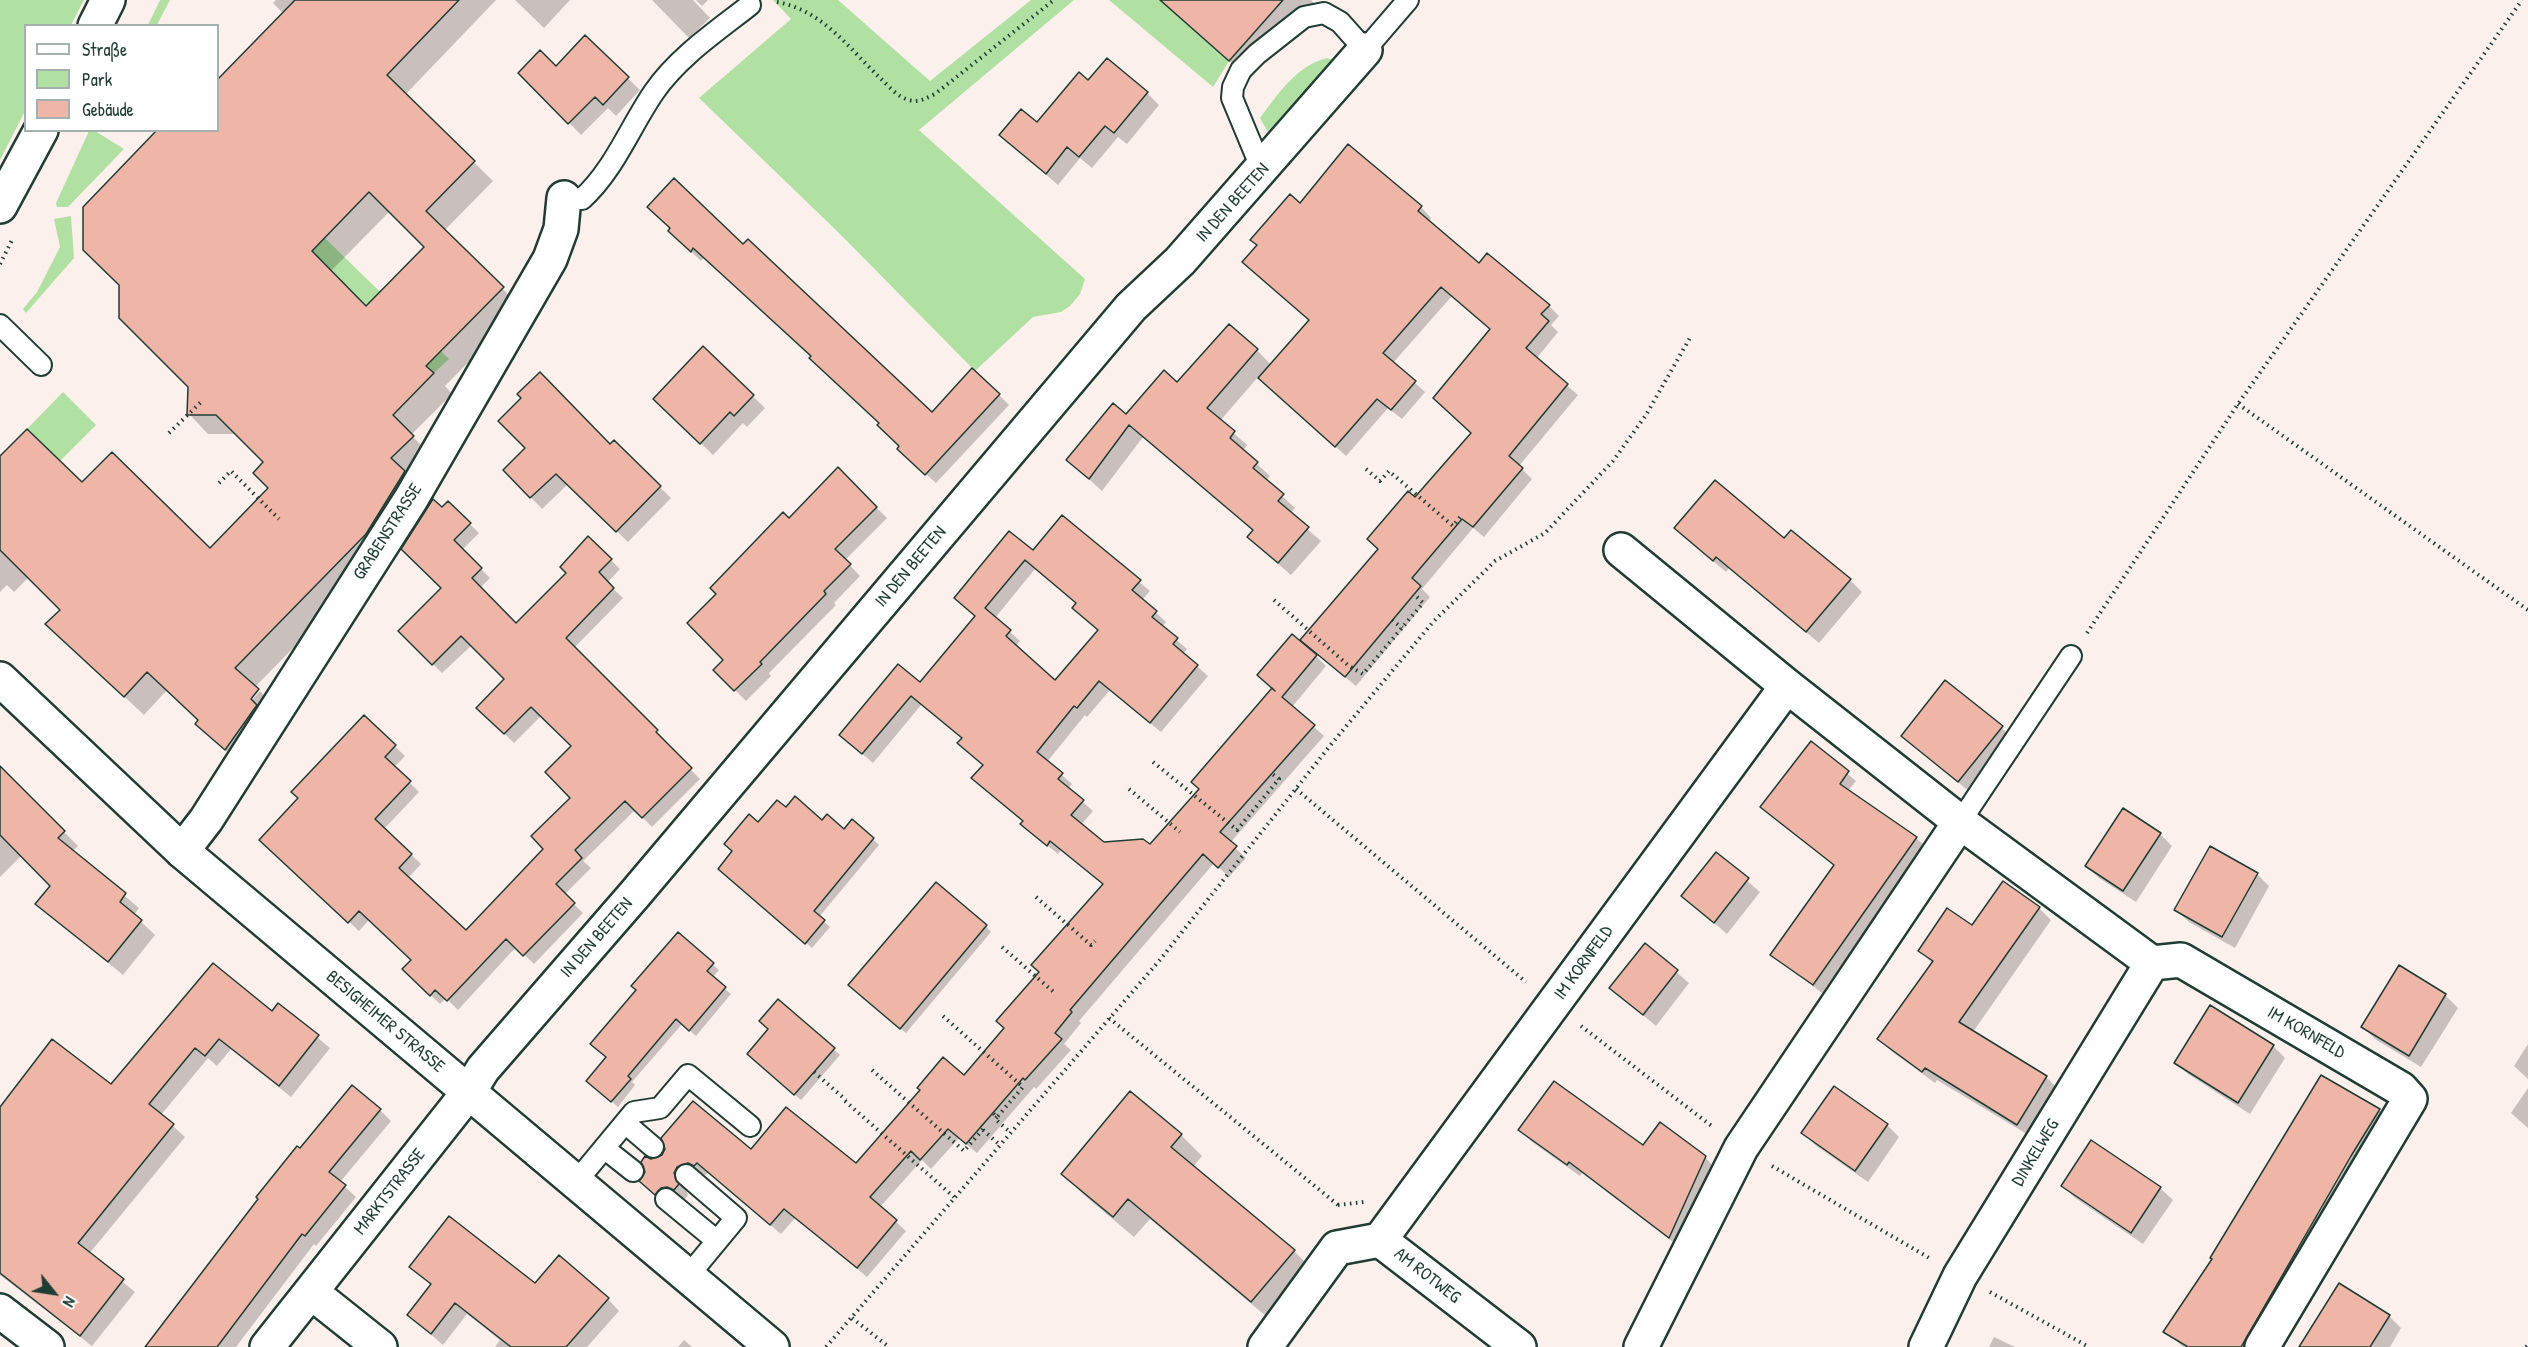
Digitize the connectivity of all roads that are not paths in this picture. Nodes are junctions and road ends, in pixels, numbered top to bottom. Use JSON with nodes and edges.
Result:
{"nodes":[{"id":1,"x":108,"y":0,"type":"edge"},
{"id":2,"x":1332,"y":0,"type":"edge"},
{"id":3,"x":1408,"y":0,"type":"edge"},
{"id":4,"x":750,"y":5,"type":"road end"},
{"id":5,"x":1340,"y":22,"type":"junction"},
{"id":6,"x":96,"y":24,"type":"edge"},
{"id":7,"x":1365,"y":50,"type":"junction"},
{"id":8,"x":40,"y":132,"type":"edge"},
{"id":9,"x":1262,"y":170,"type":"junction"},
{"id":10,"x":564,"y":198,"type":"joint"},
{"id":11,"x":0,"y":206,"type":"edge"},
{"id":12,"x":0,"y":325,"type":"edge"},
{"id":13,"x":41,"y":365,"type":"dead end"},
{"id":14,"x":1621,"y":550,"type":"dead end"},
{"id":15,"x":2071,"y":656,"type":"road end"},
{"id":16,"x":3,"y":680,"type":"edge"},
{"id":17,"x":1787,"y":686,"type":"junction"},
{"id":18,"x":1960,"y":822,"type":"junction"},
{"id":19,"x":182,"y":851,"type":"junction"},
{"id":20,"x":2152,"y":963,"type":"junction"},
{"id":21,"x":468,"y":1093,"type":"junction"},
{"id":22,"x":625,"y":1123,"type":"junction"},
{"id":23,"x":750,"y":1126,"type":"dead end"},
{"id":24,"x":653,"y":1147,"type":"dead end"},
{"id":25,"x":604,"y":1148,"type":"junction"},
{"id":26,"x":633,"y":1171,"type":"dead end"},
{"id":27,"x":686,"y":1175,"type":"dead end"},
{"id":28,"x":576,"y":1182,"type":"junction"},
{"id":29,"x":666,"y":1199,"type":"dead end"},
{"id":30,"x":1380,"y":1240,"type":"junction"},
{"id":31,"x":717,"y":1241,"type":"junction"},
{"id":32,"x":687,"y":1276,"type":"junction"},
{"id":33,"x":311,"y":1292,"type":"junction"},
{"id":34,"x":0,"y":1311,"type":"edge"},
{"id":35,"x":47,"y":1347,"type":"edge"},
{"id":36,"x":267,"y":1347,"type":"edge"},
{"id":37,"x":380,"y":1347,"type":"edge"},
{"id":38,"x":772,"y":1347,"type":"edge"},
{"id":39,"x":1265,"y":1347,"type":"edge"},
{"id":40,"x":1519,"y":1347,"type":"edge"},
{"id":41,"x":1641,"y":1347,"type":"edge"},
{"id":42,"x":1926,"y":1347,"type":"edge"},
{"id":43,"x":2262,"y":1347,"type":"edge"}],
"edges":[{"from":1,"to":6,"type":"street"},
{"from":2,"to":5,"type":"lane"},
{"from":3,"to":7,"type":"lane"},
{"from":4,"to":10,"type":"lane"},
{"from":5,"to":7,"type":"lane"},
{"from":5,"to":9,"type":"lane"},
{"from":7,"to":9,"type":"street","name":"IN DEN BEETEN"},
{"from":8,"to":11,"type":"street"},
{"from":9,"to":21,"type":"street","name":"IN DEN BEETEN"},
{"from":10,"to":19,"type":"street","name":"GRABENSTRASSE"},
{"from":12,"to":13,"type":"lane"},
{"from":14,"to":17,"type":"street"},
{"from":15,"to":18,"type":"lane"},
{"from":16,"to":19,"type":"street","name":"BESIGHEIMER STRASSE"},
{"from":17,"to":18,"type":"street"},
{"from":17,"to":30,"type":"street","name":"IM KORNFELD"},
{"from":18,"to":20,"type":"street"},
{"from":18,"to":41,"type":"street"},
{"from":19,"to":21,"type":"street","name":"BESIGHEIMER STRASSE"},
{"from":20,"to":42,"type":"street","name":"DINKELWEG"},
{"from":20,"to":43,"type":"street","name":"IM KORNFELD"},
{"from":21,"to":28,"type":"street","name":"BESIGHEIMER STRASSE"},
{"from":21,"to":33,"type":"street","name":"MARKTSTRASSE"},
{"from":22,"to":23,"type":"lane"},
{"from":22,"to":24,"type":"lane"},
{"from":22,"to":25,"type":"lane"},
{"from":25,"to":26,"type":"lane"},
{"from":25,"to":28,"type":"lane"},
{"from":27,"to":31,"type":"lane"},
{"from":28,"to":32,"type":"street","name":"BESIGHEIMER STRASSE"},
{"from":29,"to":31,"type":"lane"},
{"from":30,"to":39,"type":"street","name":"AM ROTWEG"},
{"from":30,"to":40,"type":"street","name":"AM ROTWEG"},
{"from":31,"to":32,"type":"lane"},
{"from":32,"to":38,"type":"street","name":"BESIGHEIMER STRASSE"},
{"from":33,"to":36,"type":"street","name":"MARKTSTRASSE"},
{"from":33,"to":37,"type":"street"},
{"from":34,"to":35,"type":"street"}]}
